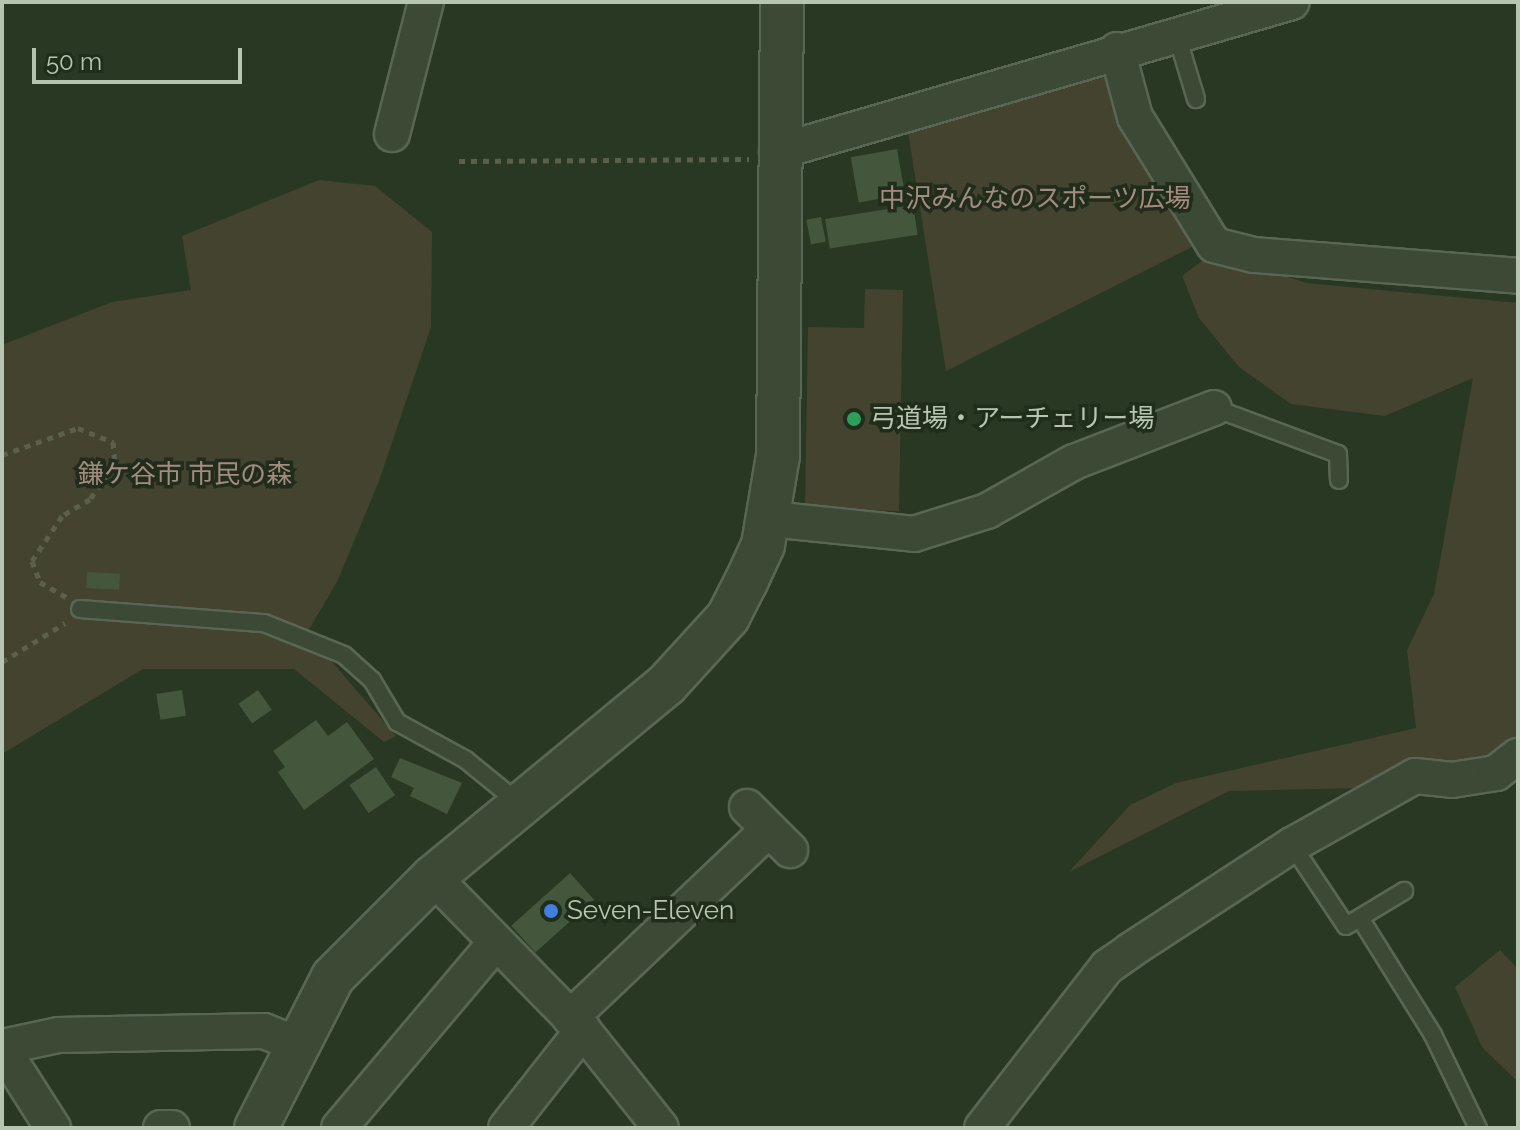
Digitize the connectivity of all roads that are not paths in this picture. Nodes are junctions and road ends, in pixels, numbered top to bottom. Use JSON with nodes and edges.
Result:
{"nodes":[{"id":1,"x":426,"y":2,"type":"edge"},
{"id":2,"x":782,"y":2,"type":"edge"},
{"id":3,"x":1292,"y":2,"type":"edge"},
{"id":4,"x":1177,"y":36,"type":"junction"},
{"id":5,"x":1117,"y":50,"type":"junction"},
{"id":6,"x":1196,"y":99,"type":"dead end"},
{"id":7,"x":392,"y":134,"type":"dead end"},
{"id":8,"x":777,"y":152,"type":"junction"},
{"id":9,"x":1518,"y":276,"type":"edge"},
{"id":10,"x":1214,"y":408,"type":"joint"},
{"id":11,"x":1339,"y":480,"type":"dead end"},
{"id":12,"x":770,"y":519,"type":"junction"},
{"id":13,"x":80,"y":609,"type":"road end"},
{"id":14,"x":1518,"y":756,"type":"edge"},
{"id":15,"x":521,"y":806,"type":"junction"},
{"id":16,"x":769,"y":829,"type":"dead end"},
{"id":17,"x":1292,"y":845,"type":"junction"},
{"id":18,"x":433,"y":877,"type":"junction"},
{"id":19,"x":1404,"y":891,"type":"dead end"},
{"id":20,"x":1360,"y":918,"type":"junction"},
{"id":21,"x":496,"y":942,"type":"junction"},
{"id":22,"x":576,"y":1024,"type":"junction"},
{"id":23,"x":294,"y":1043,"type":"junction"},
{"id":24,"x":2,"y":1048,"type":"edge"},
{"id":25,"x":53,"y":1128,"type":"edge"},
{"id":26,"x":161,"y":1128,"type":"edge"},
{"id":27,"x":172,"y":1128,"type":"edge"},
{"id":28,"x":256,"y":1128,"type":"edge"},
{"id":29,"x":339,"y":1128,"type":"edge"},
{"id":30,"x":506,"y":1128,"type":"edge"},
{"id":31,"x":661,"y":1128,"type":"edge"},
{"id":32,"x":982,"y":1128,"type":"edge"},
{"id":33,"x":1478,"y":1128,"type":"edge"}],
"edges":[{"from":1,"to":7,"type":"street"},
{"from":2,"to":8,"type":"street"},
{"from":3,"to":4,"type":"street"},
{"from":4,"to":5,"type":"street"},
{"from":4,"to":6,"type":"lane"},
{"from":5,"to":8,"type":"street"},
{"from":5,"to":9,"type":"street"},
{"from":8,"to":12,"type":"street"},
{"from":10,"to":11,"type":"lane"},
{"from":10,"to":12,"type":"street"},
{"from":12,"to":15,"type":"street"},
{"from":13,"to":15,"type":"lane"},
{"from":14,"to":17,"type":"street"},
{"from":15,"to":18,"type":"street"},
{"from":16,"to":22,"type":"street"},
{"from":17,"to":20,"type":"lane"},
{"from":17,"to":32,"type":"street"},
{"from":18,"to":21,"type":"street"},
{"from":18,"to":23,"type":"street"},
{"from":19,"to":20,"type":"lane"},
{"from":20,"to":33,"type":"lane"},
{"from":21,"to":22,"type":"street"},
{"from":21,"to":29,"type":"street"},
{"from":22,"to":30,"type":"street"},
{"from":22,"to":31,"type":"street"},
{"from":23,"to":24,"type":"street"},
{"from":23,"to":28,"type":"street"},
{"from":24,"to":25,"type":"street"},
{"from":26,"to":27,"type":"street"}]}
